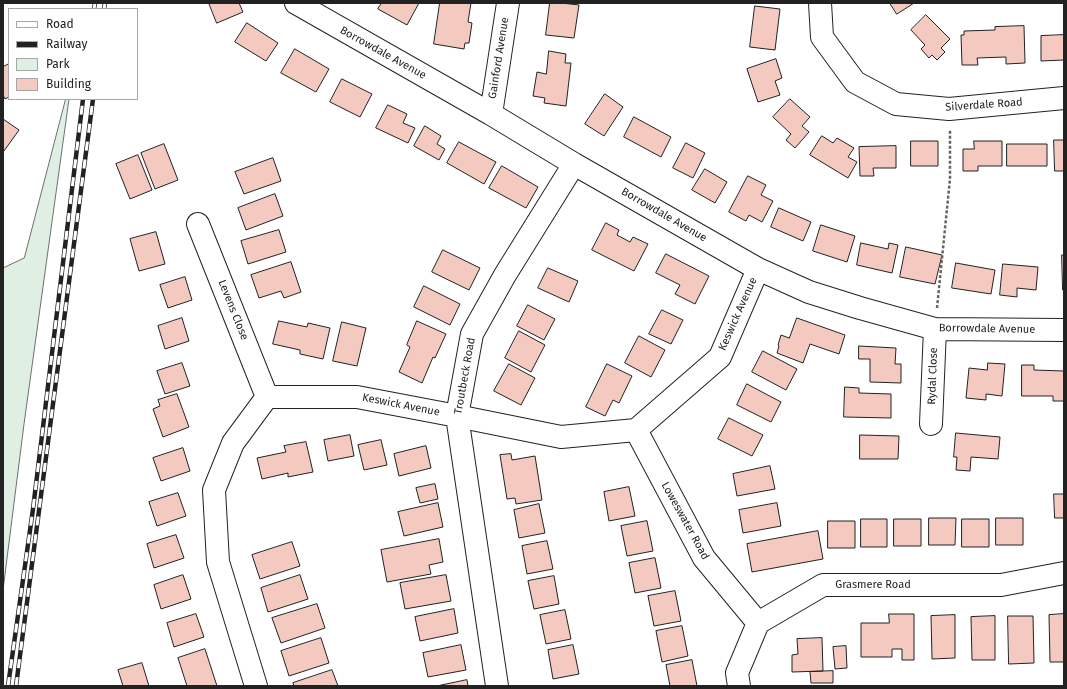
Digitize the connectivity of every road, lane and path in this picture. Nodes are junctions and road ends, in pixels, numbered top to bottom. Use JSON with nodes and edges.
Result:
{"nodes":[{"id":1,"x":296,"y":3,"type":"edge"},
{"id":2,"x":508,"y":3,"type":"edge"},
{"id":3,"x":820,"y":3,"type":"edge"},
{"id":4,"x":1064,"y":98,"type":"edge"},
{"id":5,"x":950,"y":109,"type":"junction"},
{"id":6,"x":491,"y":114,"type":"junction"},
{"id":7,"x":574,"y":164,"type":"junction"},
{"id":8,"x":198,"y":224,"type":"dead end"},
{"id":9,"x":758,"y":269,"type":"junction"},
{"id":10,"x":935,"y":329,"type":"junction"},
{"id":11,"x":1064,"y":330,"type":"edge"},
{"id":12,"x":267,"y":397,"type":"junction"},
{"id":13,"x":457,"y":416,"type":"junction"},
{"id":14,"x":931,"y":424,"type":"dead end"},
{"id":15,"x":636,"y":430,"type":"junction"},
{"id":16,"x":1064,"y":573,"type":"edge"},
{"id":17,"x":758,"y":623,"type":"junction"},
{"id":18,"x":256,"y":686,"type":"edge"},
{"id":19,"x":497,"y":686,"type":"edge"},
{"id":20,"x":739,"y":686,"type":"edge"}],
"edges":[{"from":1,"to":6,"type":"street","name":"Borrowdale Avenue"},
{"from":2,"to":6,"type":"street","name":"Gainford Avenue"},
{"from":3,"to":5,"type":"street","name":"Silverdale Road"},
{"from":4,"to":5,"type":"street","name":"Silverdale Road"},
{"from":5,"to":10,"type":"path"},
{"from":6,"to":7,"type":"street","name":"Borrowdale Avenue"},
{"from":7,"to":9,"type":"street","name":"Borrowdale Avenue"},
{"from":7,"to":13,"type":"street","name":"Troutbeck Road"},
{"from":8,"to":12,"type":"street","name":"Levens Close"},
{"from":9,"to":10,"type":"street","name":"Borrowdale Avenue"},
{"from":9,"to":15,"type":"street","name":"Keswick Avenue"},
{"from":10,"to":11,"type":"street","name":"Borrowdale Avenue"},
{"from":10,"to":14,"type":"street","name":"Rydal Close"},
{"from":12,"to":13,"type":"street","name":"Keswick Avenue"},
{"from":12,"to":18,"type":"street"},
{"from":13,"to":15,"type":"street","name":"Keswick Avenue"},
{"from":13,"to":19,"type":"street","name":"Troutbeck Road"},
{"from":15,"to":17,"type":"street","name":"Loweswater Road"},
{"from":16,"to":17,"type":"street","name":"Grasmere Road"},
{"from":17,"to":20,"type":"street"}]}
